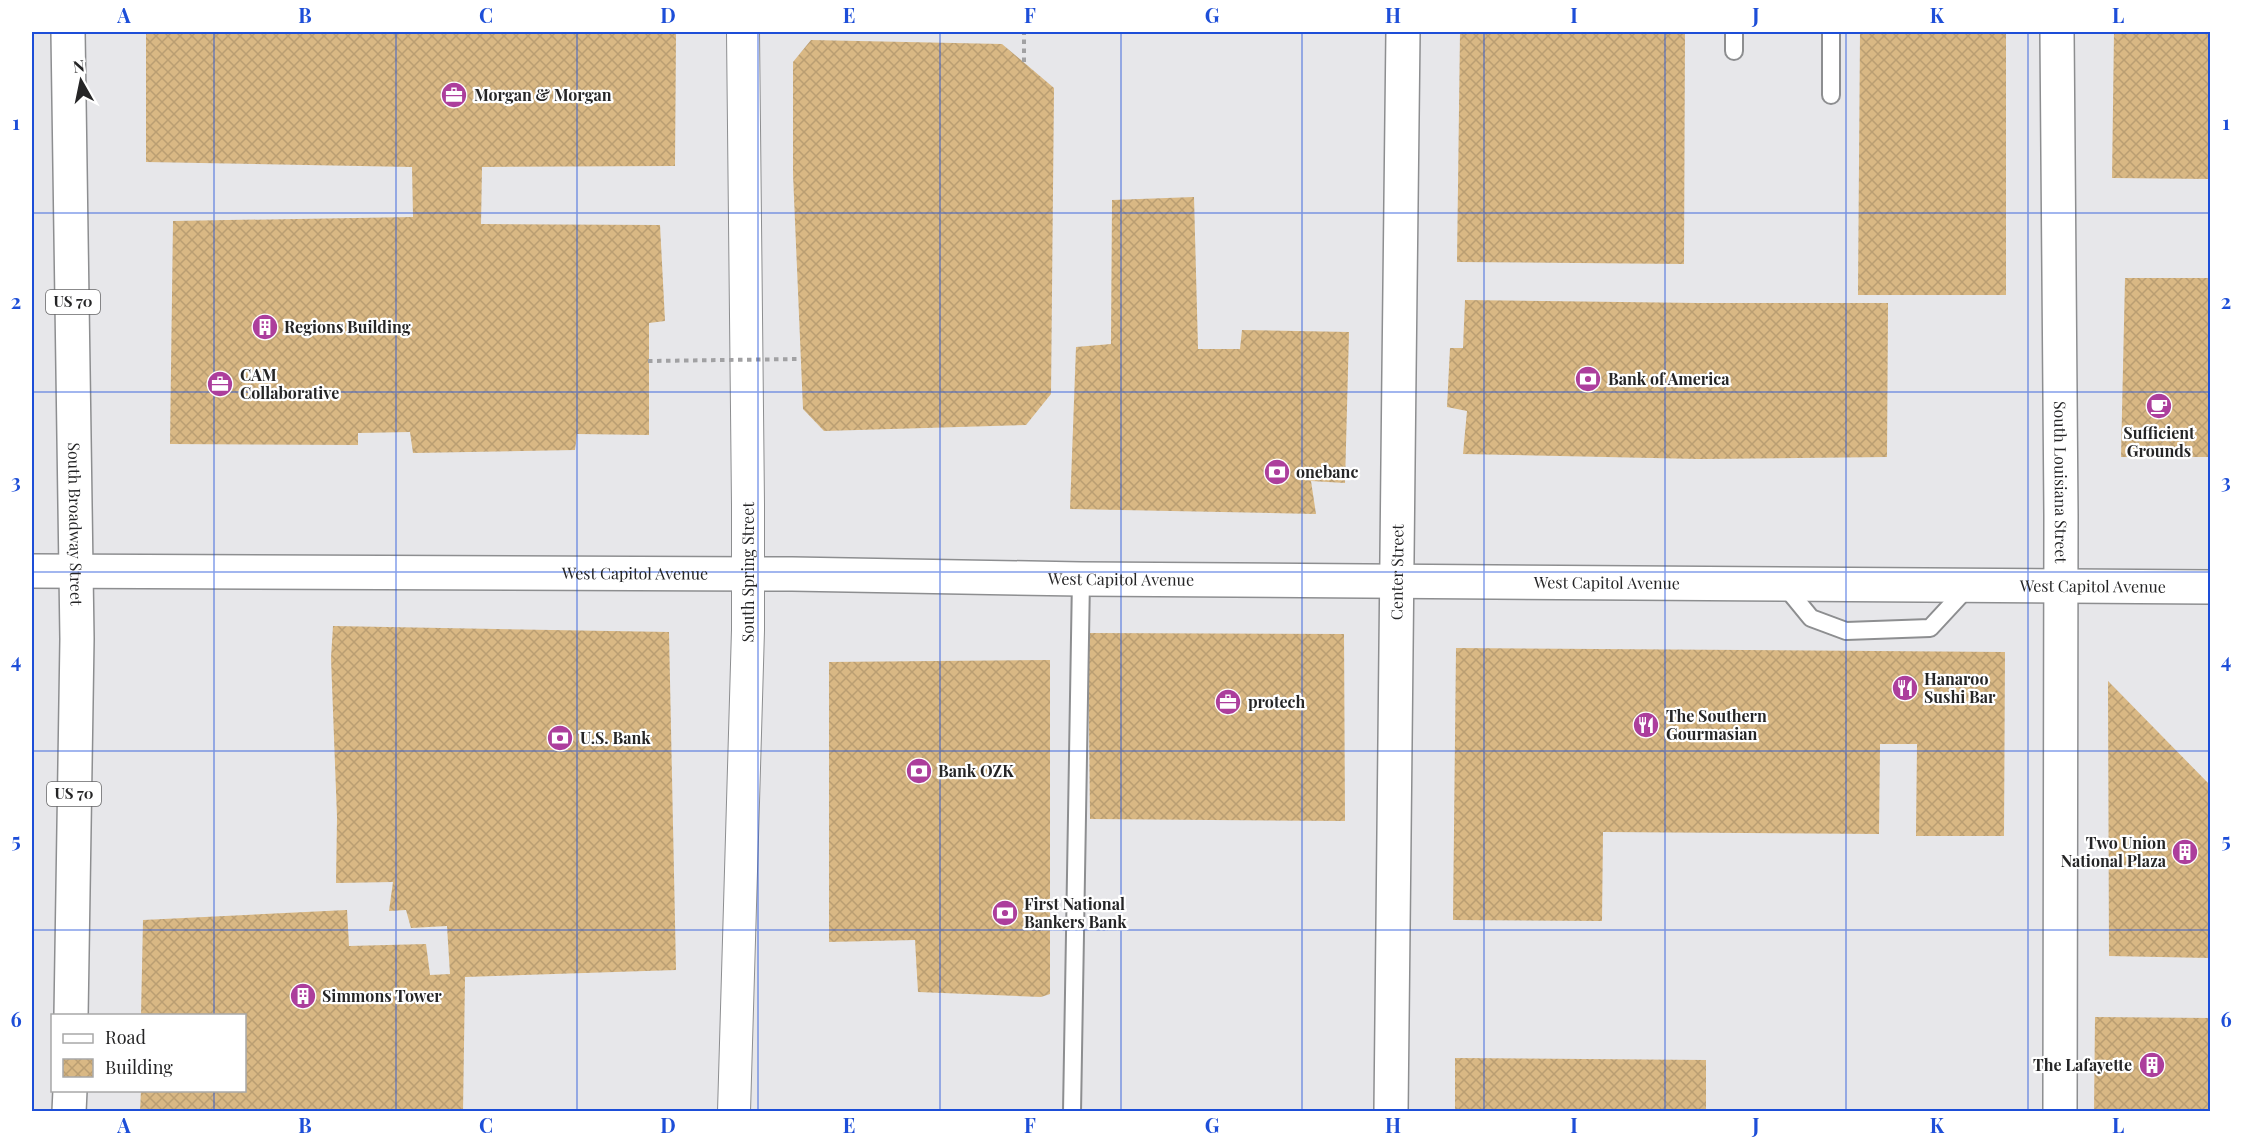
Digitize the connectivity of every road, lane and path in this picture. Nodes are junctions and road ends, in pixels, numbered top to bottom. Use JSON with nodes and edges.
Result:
{"nodes":[{"id":1,"x":68,"y":32,"type":"edge"},
{"id":2,"x":743,"y":32,"type":"edge"},
{"id":3,"x":1024,"y":32,"type":"edge"},
{"id":4,"x":1403,"y":32,"type":"edge"},
{"id":5,"x":1734,"y":32,"type":"edge"},
{"id":6,"x":1831,"y":32,"type":"edge"},
{"id":7,"x":2057,"y":32,"type":"edge"},
{"id":8,"x":1734,"y":51,"type":"dead end"},
{"id":9,"x":1024,"y":62,"type":"dead end"},
{"id":10,"x":1831,"y":95,"type":"dead end"},
{"id":11,"x":800,"y":359,"type":"dead end"},
{"id":12,"x":648,"y":361,"type":"dead end"},
{"id":13,"x":32,"y":571,"type":"edge"},
{"id":14,"x":76,"y":572,"type":"junction"},
{"id":15,"x":748,"y":574,"type":"junction"},
{"id":16,"x":1081,"y":579,"type":"junction"},
{"id":17,"x":1398,"y":581,"type":"junction"},
{"id":18,"x":1783,"y":584,"type":"junction"},
{"id":19,"x":1969,"y":586,"type":"junction"},
{"id":20,"x":2060,"y":586,"type":"junction"},
{"id":21,"x":2211,"y":587,"type":"edge"},
{"id":22,"x":71,"y":1014,"type":"edge"},
{"id":23,"x":70,"y":1092,"type":"edge"},
{"id":24,"x":69,"y":1112,"type":"edge"},
{"id":25,"x":734,"y":1112,"type":"edge"},
{"id":26,"x":1072,"y":1112,"type":"edge"},
{"id":27,"x":1391,"y":1112,"type":"edge"},
{"id":28,"x":2060,"y":1112,"type":"edge"}],
"edges":[{"from":1,"to":14,"type":"main road","name":"South Broadway Street","number":"US 70"},
{"from":2,"to":15,"type":"street","name":"South Spring Street"},
{"from":3,"to":9,"type":"path"},
{"from":4,"to":17,"type":"main road","name":"Center Street"},
{"from":5,"to":8,"type":"lane"},
{"from":6,"to":10,"type":"lane"},
{"from":7,"to":20,"type":"main road","name":"South Louisiana Street"},
{"from":11,"to":12,"type":"path","bridge":true},
{"from":13,"to":14,"type":"main road","name":"West Capitol Avenue"},
{"from":14,"to":15,"type":"main road","name":"West Capitol Avenue"},
{"from":14,"to":22,"type":"main road","name":"South Broadway Street","number":"US 70"},
{"from":15,"to":16,"type":"main road","name":"West Capitol Avenue"},
{"from":15,"to":25,"type":"street","name":"South Spring Street"},
{"from":16,"to":17,"type":"main road","name":"West Capitol Avenue"},
{"from":16,"to":26,"type":"lane"},
{"from":17,"to":18,"type":"main road","name":"West Capitol Avenue"},
{"from":17,"to":27,"type":"main road","name":"Center Street"},
{"from":18,"to":19,"type":"main road","name":"West Capitol Avenue"},
{"from":18,"to":19,"type":"lane"},
{"from":19,"to":20,"type":"main road","name":"West Capitol Avenue"},
{"from":20,"to":21,"type":"main road","name":"West Capitol Avenue"},
{"from":20,"to":28,"type":"main road","name":"South Louisiana Street"},
{"from":23,"to":24,"type":"main road"}]}
